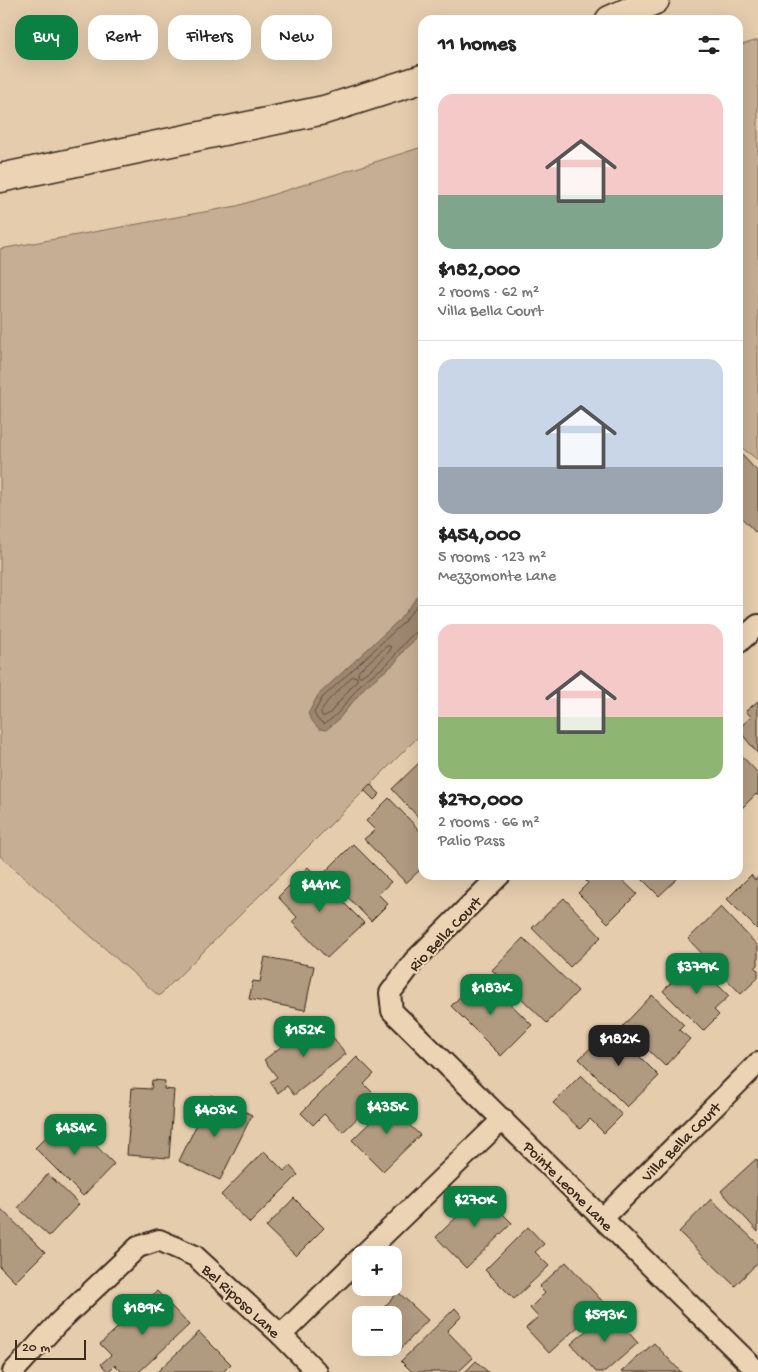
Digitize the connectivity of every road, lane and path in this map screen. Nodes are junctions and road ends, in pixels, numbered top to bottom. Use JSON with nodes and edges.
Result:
{"nodes":[{"id":1,"x":655,"y":0,"type":"edge"},
{"id":2,"x":621,"y":15,"type":"edge"},
{"id":3,"x":418,"y":80,"type":"edge"},
{"id":4,"x":0,"y":178,"type":"edge"},
{"id":5,"x":758,"y":626,"type":"edge"},
{"id":6,"x":743,"y":640,"type":"edge"},
{"id":7,"x":495,"y":880,"type":"edge"},
{"id":8,"x":390,"y":993,"type":"joint"},
{"id":9,"x":758,"y":1064,"type":"edge"},
{"id":10,"x":503,"y":1119,"type":"junction"},
{"id":11,"x":603,"y":1218,"type":"junction"},
{"id":12,"x":372,"y":1246,"type":"edge"},
{"id":13,"x":352,"y":1266,"type":"edge"},
{"id":14,"x":281,"y":1335,"type":"junction"},
{"id":15,"x":13,"y":1372,"type":"edge"},
{"id":16,"x":317,"y":1372,"type":"edge"},
{"id":17,"x":758,"y":1372,"type":"edge"}],
"edges":[{"from":1,"to":2,"type":"main road"},
{"from":3,"to":4,"type":"main road"},
{"from":5,"to":6,"type":"street"},
{"from":7,"to":8,"type":"street","name":"Rio Bella Court"},
{"from":8,"to":10,"type":"street","name":"Pointe Leone Lane"},
{"from":9,"to":11,"type":"street","name":"Villa Bella Court"},
{"from":10,"to":11,"type":"street","name":"Pointe Leone Lane"},
{"from":10,"to":12,"type":"street"},
{"from":11,"to":17,"type":"street","name":"Pointe Leone Lane"},
{"from":13,"to":14,"type":"street"},
{"from":14,"to":15,"type":"street","name":"Bel Riposo Lane"},
{"from":14,"to":16,"type":"street","name":"Bel Riposo Lane"}]}
